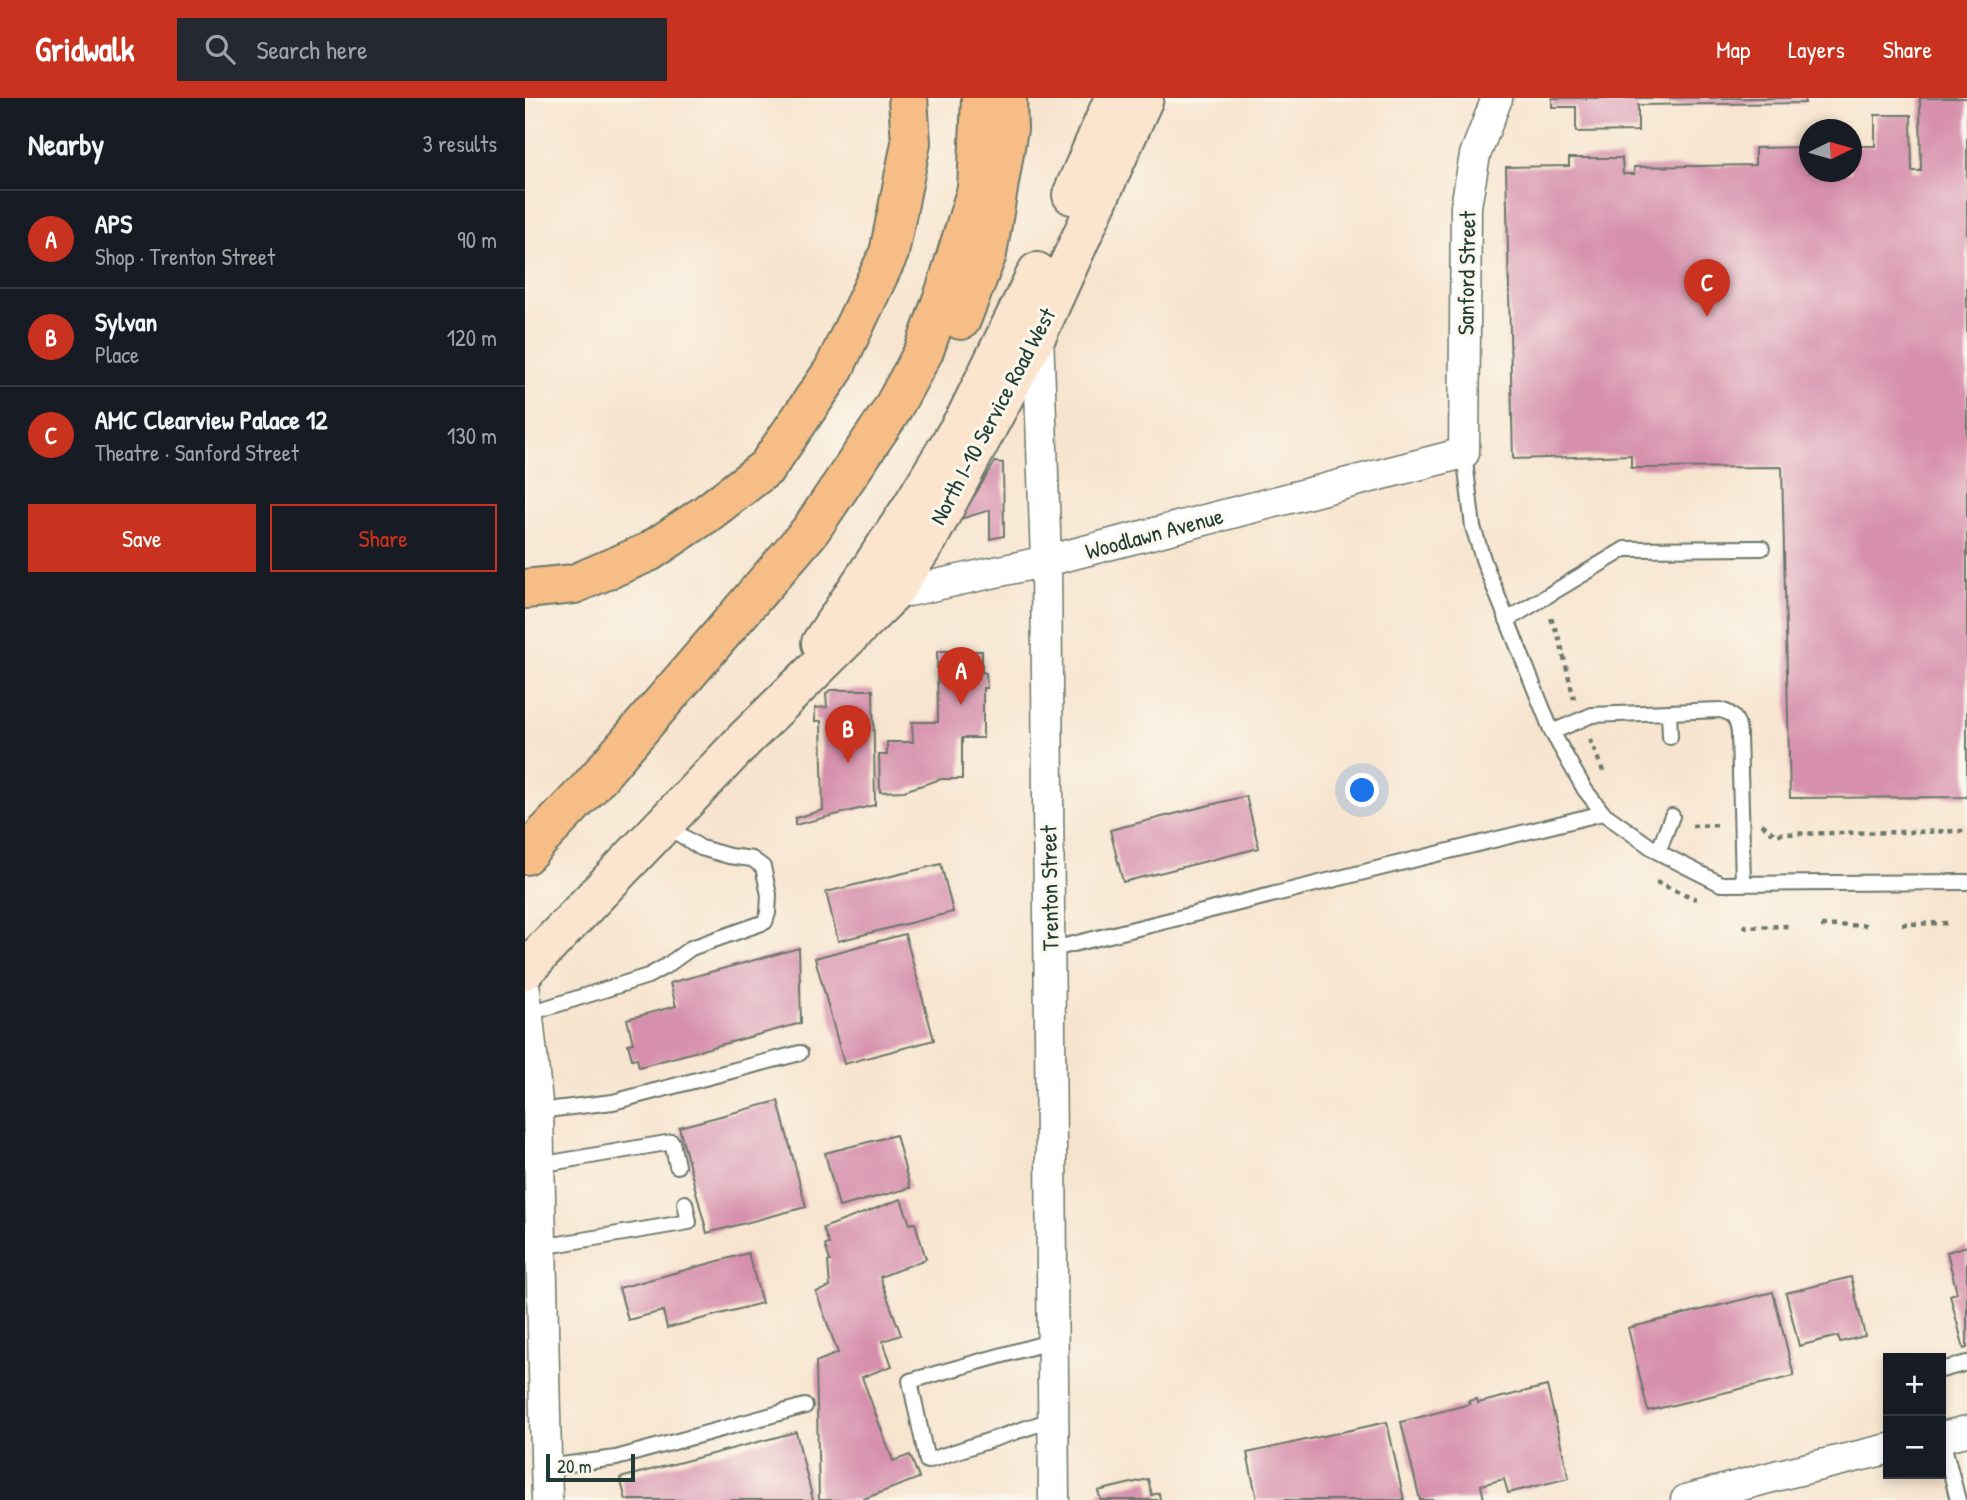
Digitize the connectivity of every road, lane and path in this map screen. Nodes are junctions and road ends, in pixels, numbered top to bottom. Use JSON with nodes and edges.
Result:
{"nodes":[{"id":1,"x":908,"y":98,"type":"edge"},
{"id":2,"x":981,"y":98,"type":"edge"},
{"id":3,"x":1007,"y":98,"type":"edge"},
{"id":4,"x":1114,"y":98,"type":"edge"},
{"id":5,"x":1144,"y":98,"type":"edge"},
{"id":6,"x":1497,"y":98,"type":"edge"},
{"id":7,"x":1036,"y":276,"type":"junction"},
{"id":8,"x":1038,"y":333,"type":"junction"},
{"id":9,"x":1464,"y":453,"type":"junction"},
{"id":10,"x":1762,"y":548,"type":"dead end"},
{"id":11,"x":1046,"y":561,"type":"junction"},
{"id":12,"x":525,"y":589,"type":"edge"},
{"id":13,"x":892,"y":594,"type":"junction"},
{"id":14,"x":1543,"y":598,"type":"junction"},
{"id":15,"x":843,"y":607,"type":"junction"},
{"id":16,"x":1507,"y":620,"type":"junction"},
{"id":17,"x":786,"y":698,"type":"junction"},
{"id":18,"x":1574,"y":699,"type":"dead end"},
{"id":19,"x":1669,"y":712,"type":"junction"},
{"id":20,"x":654,"y":713,"type":"junction"},
{"id":21,"x":1552,"y":732,"type":"junction"},
{"id":22,"x":1670,"y":737,"type":"dead end"},
{"id":23,"x":1589,"y":738,"type":"dead end"},
{"id":24,"x":1606,"y":779,"type":"dead end"},
{"id":25,"x":1603,"y":813,"type":"junction"},
{"id":26,"x":1672,"y":816,"type":"dead end"},
{"id":27,"x":664,"y":824,"type":"junction"},
{"id":28,"x":1722,"y":825,"type":"dead end"},
{"id":29,"x":1755,"y":825,"type":"dead end"},
{"id":30,"x":1684,"y":827,"type":"dead end"},
{"id":31,"x":1967,"y":831,"type":"edge"},
{"id":32,"x":1658,"y":852,"type":"junction"},
{"id":33,"x":525,"y":855,"type":"edge"},
{"id":34,"x":1967,"y":882,"type":"edge"},
{"id":35,"x":1656,"y":883,"type":"dead end"},
{"id":36,"x":1742,"y":883,"type":"junction"},
{"id":37,"x":1703,"y":901,"type":"dead end"},
{"id":38,"x":1949,"y":923,"type":"dead end"},
{"id":39,"x":1902,"y":924,"type":"dead end"},
{"id":40,"x":1743,"y":925,"type":"dead end"},
{"id":41,"x":1869,"y":925,"type":"dead end"},
{"id":42,"x":1788,"y":926,"type":"dead end"},
{"id":43,"x":1821,"y":926,"type":"dead end"},
{"id":44,"x":1049,"y":950,"type":"junction"},
{"id":45,"x":525,"y":970,"type":"edge"},
{"id":46,"x":526,"y":1002,"type":"edge"},
{"id":47,"x":800,"y":1054,"type":"dead end"},
{"id":48,"x":538,"y":1111,"type":"junction"},
{"id":49,"x":539,"y":1165,"type":"junction"},
{"id":50,"x":677,"y":1166,"type":"dead end"},
{"id":51,"x":685,"y":1203,"type":"dead end"},
{"id":52,"x":541,"y":1247,"type":"junction"},
{"id":53,"x":1053,"y":1341,"type":"junction"},
{"id":54,"x":1967,"y":1363,"type":"edge"},
{"id":55,"x":1946,"y":1369,"type":"edge"},
{"id":56,"x":805,"y":1406,"type":"dead end"},
{"id":57,"x":1054,"y":1419,"type":"junction"},
{"id":58,"x":1967,"y":1431,"type":"edge"},
{"id":59,"x":1946,"y":1435,"type":"edge"},
{"id":60,"x":1883,"y":1451,"type":"edge"},
{"id":61,"x":1946,"y":1455,"type":"edge"},
{"id":62,"x":546,"y":1467,"type":"junction"},
{"id":63,"x":1755,"y":1491,"type":"edge"},
{"id":64,"x":547,"y":1500,"type":"edge"},
{"id":65,"x":1054,"y":1500,"type":"edge"},
{"id":66,"x":1686,"y":1500,"type":"edge"},
{"id":67,"x":1958,"y":1500,"type":"edge"}],
"edges":[{"from":1,"to":12,"type":"highway"},
{"from":2,"to":20,"type":"highway"},
{"from":3,"to":20,"type":"highway"},
{"from":4,"to":7,"type":"street","name":"North I-10 Service Road West"},
{"from":5,"to":8,"type":"street","name":"North I-10 Service Road West"},
{"from":6,"to":9,"type":"street","name":"Sanford Street"},
{"from":7,"to":8,"type":"street","name":"Trenton Street"},
{"from":7,"to":15,"type":"street","name":"North I-10 Service Road West"},
{"from":8,"to":11,"type":"street","name":"Trenton Street"},
{"from":8,"to":13,"type":"street","name":"North I-10 Service Road West"},
{"from":9,"to":11,"type":"street","name":"Woodlawn Avenue"},
{"from":9,"to":16,"type":"lane"},
{"from":10,"to":14,"type":"lane"},
{"from":11,"to":13,"type":"street","name":"Woodlawn Avenue"},
{"from":11,"to":44,"type":"street","name":"Trenton Street"},
{"from":13,"to":15,"type":"street","name":"Woodlawn Avenue"},
{"from":13,"to":17,"type":"street","name":"North I-10 Service Road West"},
{"from":14,"to":16,"type":"lane"},
{"from":14,"to":18,"type":"path"},
{"from":15,"to":17,"type":"street","name":"North I-10 Service Road West"},
{"from":16,"to":21,"type":"lane"},
{"from":17,"to":27,"type":"street","name":"North I-10 Service Road West"},
{"from":19,"to":21,"type":"lane"},
{"from":19,"to":22,"type":"lane"},
{"from":19,"to":36,"type":"lane"},
{"from":20,"to":33,"type":"highway"},
{"from":21,"to":25,"type":"lane"},
{"from":23,"to":24,"type":"path"},
{"from":25,"to":32,"type":"lane"},
{"from":25,"to":44,"type":"lane"},
{"from":26,"to":32,"type":"lane"},
{"from":27,"to":45,"type":"street","name":"North I-10 Service Road West"},
{"from":27,"to":46,"type":"lane"},
{"from":28,"to":30,"type":"path"},
{"from":29,"to":31,"type":"path"},
{"from":32,"to":36,"type":"lane"},
{"from":34,"to":36,"type":"lane"},
{"from":35,"to":37,"type":"path"},
{"from":38,"to":39,"type":"path"},
{"from":40,"to":42,"type":"path"},
{"from":41,"to":43,"type":"path"},
{"from":44,"to":53,"type":"street","name":"Trenton Street"},
{"from":46,"to":48,"type":"street"},
{"from":47,"to":48,"type":"lane"},
{"from":48,"to":49,"type":"street"},
{"from":49,"to":50,"type":"lane"},
{"from":49,"to":52,"type":"street"},
{"from":51,"to":52,"type":"lane"},
{"from":52,"to":62,"type":"street"},
{"from":53,"to":57,"type":"street","name":"Trenton Street"},
{"from":53,"to":57,"type":"lane"},
{"from":54,"to":55,"type":"lane"},
{"from":56,"to":62,"type":"lane"},
{"from":57,"to":65,"type":"street","name":"Trenton Street"},
{"from":58,"to":59,"type":"street"},
{"from":60,"to":63,"type":"street"},
{"from":61,"to":67,"type":"lane"},
{"from":62,"to":64,"type":"street"},
{"from":63,"to":66,"type":"street"}]}
